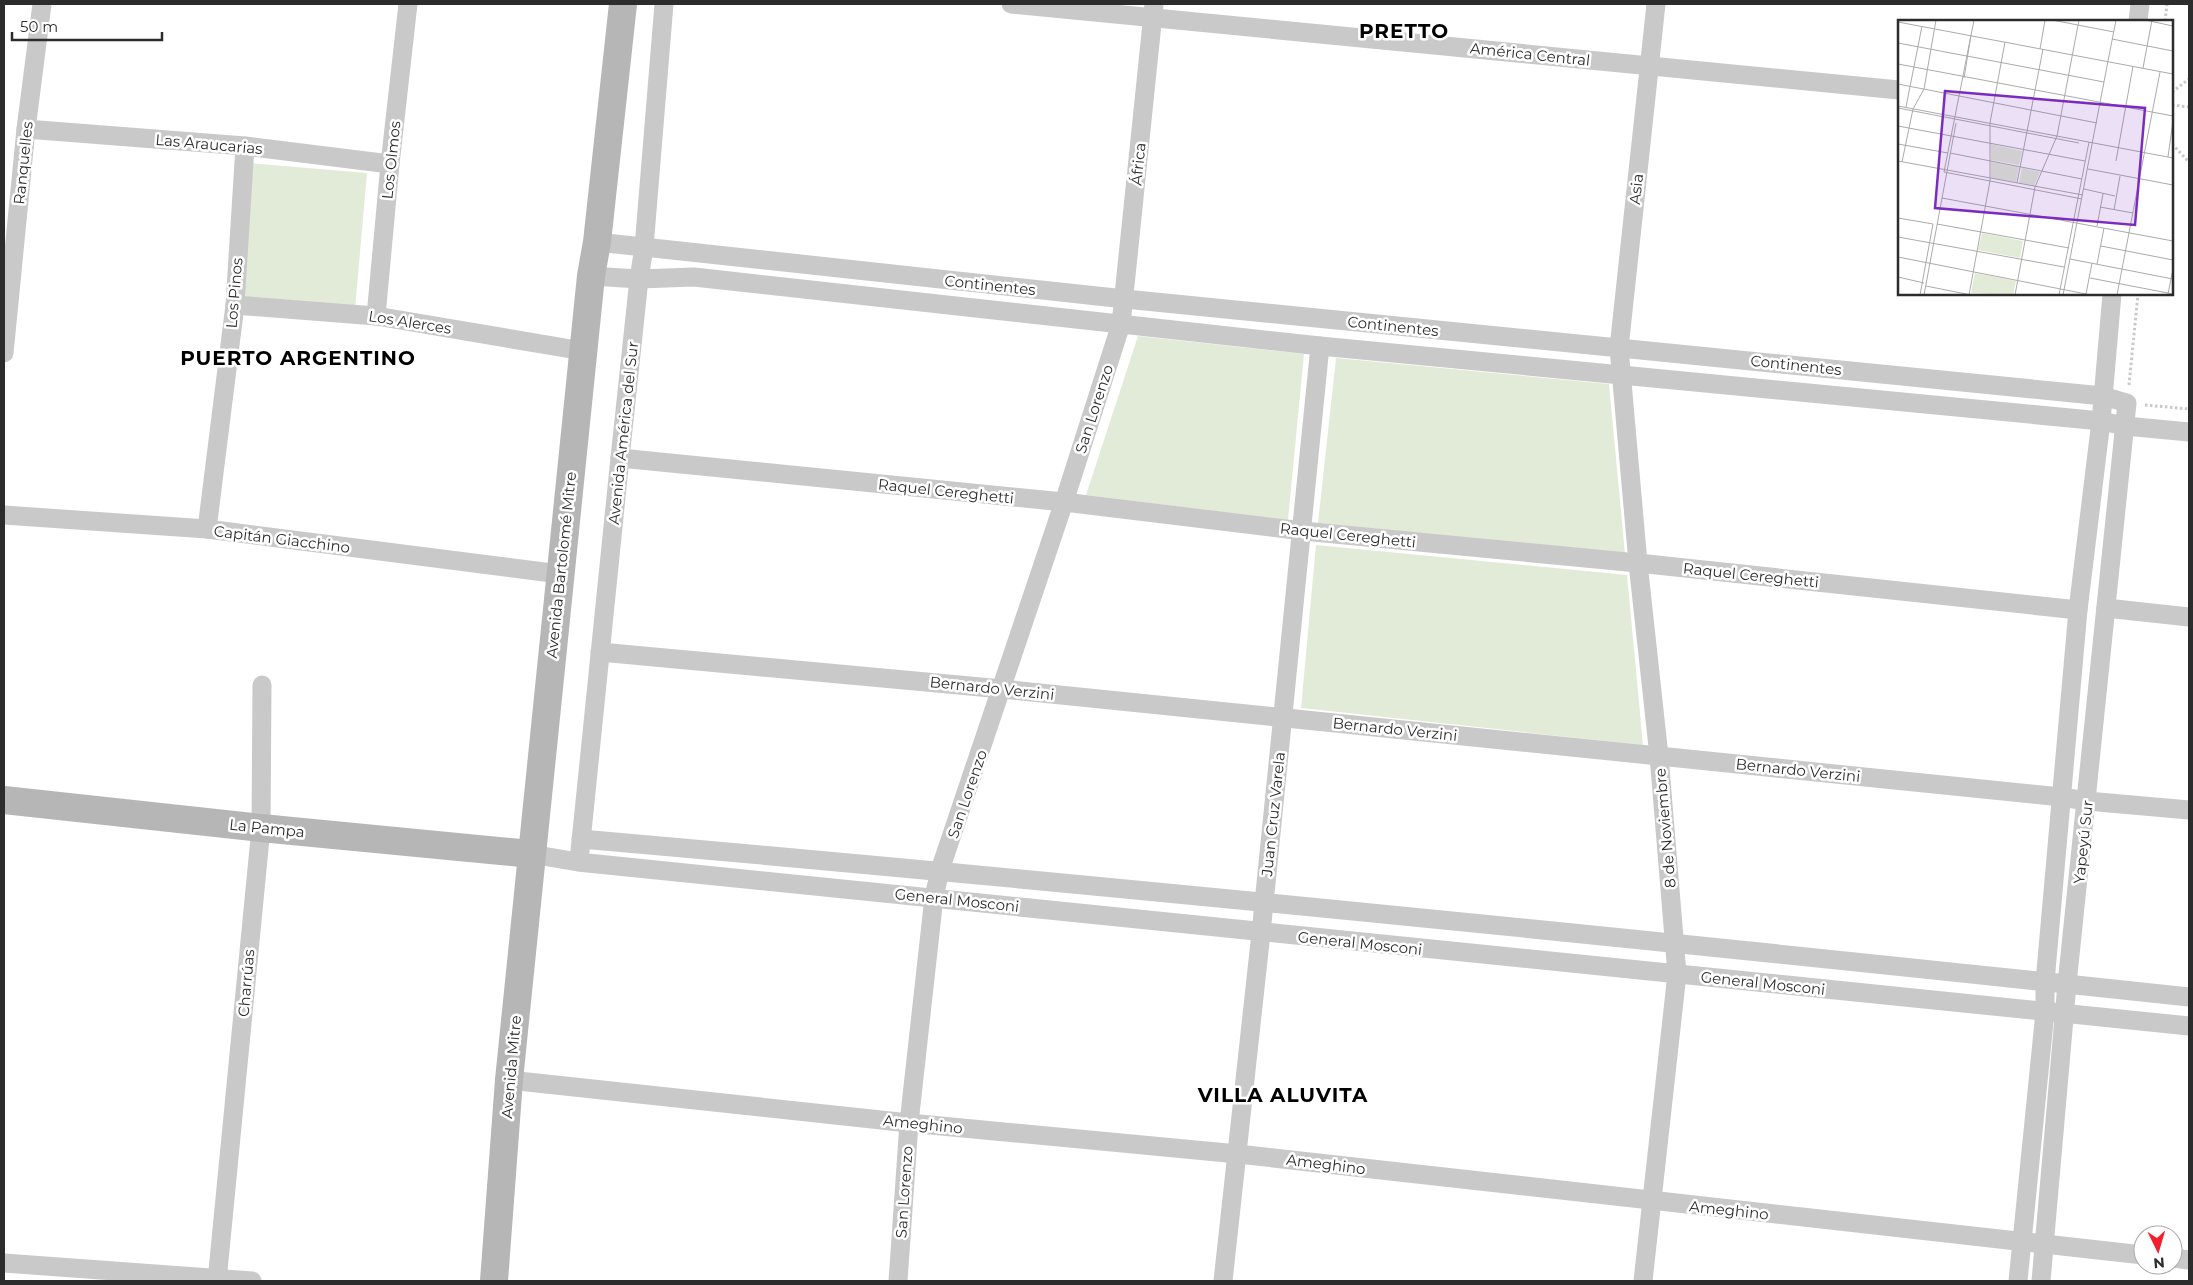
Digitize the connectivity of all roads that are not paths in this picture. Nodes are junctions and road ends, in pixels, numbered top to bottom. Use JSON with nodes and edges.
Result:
{"nodes":[{"id":1,"x":42,"y":4,"type":"edge"},
{"id":2,"x":408,"y":4,"type":"edge"},
{"id":3,"x":623,"y":4,"type":"edge"},
{"id":4,"x":664,"y":4,"type":"edge"},
{"id":5,"x":1011,"y":4,"type":"edge"},
{"id":6,"x":1656,"y":4,"type":"edge"},
{"id":7,"x":2140,"y":4,"type":"edge"},
{"id":8,"x":1153,"y":10,"type":"edge"},
{"id":9,"x":2138,"y":20,"type":"edge"},
{"id":10,"x":1650,"y":65,"type":"junction"},
{"id":11,"x":1898,"y":90,"type":"edge"},
{"id":12,"x":26,"y":129,"type":"junction"},
{"id":13,"x":245,"y":146,"type":"junction"},
{"id":14,"x":390,"y":164,"type":"junction"},
{"id":15,"x":597,"y":242,"type":"junction"},
{"id":16,"x":644,"y":247,"type":"junction"},
{"id":17,"x":591,"y":276,"type":"junction"},
{"id":18,"x":639,"y":279,"type":"junction"},
{"id":19,"x":2112,"y":295,"type":"edge"},
{"id":20,"x":1125,"y":299,"type":"junction"},
{"id":21,"x":235,"y":305,"type":"junction"},
{"id":22,"x":376,"y":316,"type":"junction"},
{"id":23,"x":1121,"y":324,"type":"junction"},
{"id":24,"x":1320,"y":346,"type":"junction"},
{"id":25,"x":1619,"y":348,"type":"junction"},
{"id":26,"x":583,"y":351,"type":"junction"},
{"id":27,"x":4,"y":353,"type":"edge"},
{"id":28,"x":1622,"y":375,"type":"junction"},
{"id":29,"x":2103,"y":396,"type":"junction"},
{"id":30,"x":2127,"y":403,"type":"joint"},
{"id":31,"x":2101,"y":421,"type":"junction"},
{"id":32,"x":2125,"y":426,"type":"junction"},
{"id":33,"x":2189,"y":432,"type":"edge"},
{"id":34,"x":620,"y":458,"type":"junction"},
{"id":35,"x":1064,"y":502,"type":"junction"},
{"id":36,"x":4,"y":515,"type":"edge"},
{"id":37,"x":207,"y":529,"type":"junction"},
{"id":38,"x":1303,"y":531,"type":"junction"},
{"id":39,"x":1638,"y":563,"type":"junction"},
{"id":40,"x":560,"y":574,"type":"junction"},
{"id":41,"x":2106,"y":608,"type":"junction"},
{"id":42,"x":2078,"y":610,"type":"junction"},
{"id":43,"x":2189,"y":617,"type":"edge"},
{"id":44,"x":600,"y":652,"type":"junction"},
{"id":45,"x":262,"y":685,"type":"dead end"},
{"id":46,"x":1002,"y":689,"type":"junction"},
{"id":47,"x":1282,"y":718,"type":"junction"},
{"id":48,"x":1659,"y":756,"type":"junction"},
{"id":49,"x":2061,"y":797,"type":"junction"},
{"id":50,"x":4,"y":800,"type":"edge"},
{"id":51,"x":2087,"y":801,"type":"junction"},
{"id":52,"x":2189,"y":810,"type":"edge"},
{"id":53,"x":261,"y":828,"type":"junction"},
{"id":54,"x":582,"y":840,"type":"junction"},
{"id":55,"x":532,"y":854,"type":"junction"},
{"id":56,"x":578,"y":862,"type":"junction"},
{"id":57,"x":940,"y":870,"type":"junction"},
{"id":58,"x":934,"y":897,"type":"junction"},
{"id":59,"x":1264,"y":902,"type":"junction"},
{"id":60,"x":1261,"y":933,"type":"junction"},
{"id":61,"x":1675,"y":942,"type":"junction"},
{"id":62,"x":1677,"y":974,"type":"junction"},
{"id":63,"x":2045,"y":982,"type":"junction"},
{"id":64,"x":2067,"y":984,"type":"junction"},
{"id":65,"x":2189,"y":997,"type":"edge"},
{"id":66,"x":2045,"y":1012,"type":"junction"},
{"id":67,"x":2066,"y":1015,"type":"junction"},
{"id":68,"x":2189,"y":1026,"type":"edge"},
{"id":69,"x":509,"y":1080,"type":"junction"},
{"id":70,"x":909,"y":1123,"type":"junction"},
{"id":71,"x":1238,"y":1154,"type":"junction"},
{"id":72,"x":1651,"y":1201,"type":"junction"},
{"id":73,"x":2022,"y":1241,"type":"junction"},
{"id":74,"x":2044,"y":1244,"type":"junction"},
{"id":75,"x":2133,"y":1253,"type":"edge"},
{"id":76,"x":4,"y":1263,"type":"edge"},
{"id":77,"x":217,"y":1279,"type":"edge"},
{"id":78,"x":252,"y":1281,"type":"edge"},
{"id":79,"x":494,"y":1281,"type":"edge"},
{"id":80,"x":898,"y":1281,"type":"edge"},
{"id":81,"x":1223,"y":1281,"type":"edge"},
{"id":82,"x":1643,"y":1281,"type":"edge"},
{"id":83,"x":2018,"y":1281,"type":"edge"},
{"id":84,"x":2041,"y":1281,"type":"edge"}],
"edges":[{"from":1,"to":12,"type":"street","name":"Ranquelles"},
{"from":2,"to":14,"type":"street","name":"Los Olmos"},
{"from":3,"to":15,"type":"street"},
{"from":4,"to":16,"type":"street","name":"Avenida América del Sur"},
{"from":5,"to":8,"type":"street","name":"América Central"},
{"from":6,"to":10,"type":"street","name":"Asia"},
{"from":7,"to":9,"type":"street"},
{"from":8,"to":10,"type":"street","name":"América Central"},
{"from":8,"to":20,"type":"street","name":"África"},
{"from":10,"to":11,"type":"street","name":"América Central"},
{"from":10,"to":25,"type":"street","name":"Asia"},
{"from":12,"to":13,"type":"street","name":"Las Araucarias"},
{"from":12,"to":27,"type":"street","name":"Ranquelles"},
{"from":13,"to":14,"type":"street","name":"Las Araucarias"},
{"from":13,"to":21,"type":"street","name":"Los Pinos"},
{"from":14,"to":22,"type":"street","name":"Los Olmos"},
{"from":15,"to":16,"type":"street","name":"Continentes"},
{"from":15,"to":17,"type":"street"},
{"from":16,"to":18,"type":"street","name":"Avenida América del Sur"},
{"from":16,"to":20,"type":"street","name":"Continentes"},
{"from":17,"to":18,"type":"street","name":"Continentes"},
{"from":17,"to":26,"type":"street","name":"Avenida Bartolomé Mitre"},
{"from":18,"to":23,"type":"street","name":"Continentes"},
{"from":18,"to":34,"type":"street","name":"Avenida América del Sur"},
{"from":19,"to":29,"type":"street","name":"Yapeyú Sur"},
{"from":20,"to":23,"type":"street","name":"África"},
{"from":20,"to":25,"type":"street","name":"Continentes"},
{"from":21,"to":22,"type":"street","name":"Los Alerces"},
{"from":21,"to":37,"type":"street","name":"Los Pinos"},
{"from":22,"to":26,"type":"street","name":"Los Alerces"},
{"from":23,"to":24,"type":"street","name":"Continentes"},
{"from":23,"to":35,"type":"street","name":"San Lorenzo"},
{"from":24,"to":28,"type":"street","name":"Continentes"},
{"from":24,"to":38,"type":"street","name":"Juan Cruz Varela"},
{"from":25,"to":28,"type":"street","name":"Asia"},
{"from":25,"to":29,"type":"street","name":"Continentes"},
{"from":26,"to":40,"type":"street","name":"Avenida Bartolomé Mitre"},
{"from":28,"to":31,"type":"street","name":"Continentes"},
{"from":28,"to":39,"type":"street","name":"8 de Noviembre"},
{"from":29,"to":30,"type":"street","name":"Continentes"},
{"from":29,"to":31,"type":"street","name":"Yapeyú Sur"},
{"from":30,"to":32,"type":"street","name":"Yapeyú Sur"},
{"from":31,"to":32,"type":"street","name":"Continentes"},
{"from":31,"to":42,"type":"street","name":"Yapeyú Sur"},
{"from":32,"to":33,"type":"street","name":"Continentes"},
{"from":32,"to":41,"type":"street","name":"Yapeyú Sur"},
{"from":34,"to":35,"type":"street","name":"Raquel Cereghetti"},
{"from":34,"to":44,"type":"street","name":"Avenida América del Sur"},
{"from":35,"to":38,"type":"street","name":"Raquel Cereghetti"},
{"from":35,"to":46,"type":"street","name":"San Lorenzo"},
{"from":36,"to":37,"type":"street","name":"Capitán Giacchino"},
{"from":37,"to":40,"type":"street","name":"Capitán Giacchino"},
{"from":38,"to":39,"type":"street","name":"Raquel Cereghetti"},
{"from":38,"to":47,"type":"street","name":"Juan Cruz Varela"},
{"from":39,"to":42,"type":"street","name":"Raquel Cereghetti"},
{"from":39,"to":48,"type":"street","name":"8 de Noviembre"},
{"from":40,"to":55,"type":"street","name":"Avenida Bartolomé Mitre"},
{"from":41,"to":43,"type":"street"},
{"from":41,"to":51,"type":"street","name":"Yapeyú Sur"},
{"from":42,"to":49,"type":"street","name":"Yapeyú Sur"},
{"from":44,"to":46,"type":"street","name":"Bernardo Verzini"},
{"from":44,"to":54,"type":"street","name":"Avenida América del Sur"},
{"from":45,"to":53,"type":"street","name":"Charrúas"},
{"from":46,"to":47,"type":"street","name":"Bernardo Verzini"},
{"from":46,"to":57,"type":"street","name":"San Lorenzo"},
{"from":47,"to":48,"type":"street","name":"Bernardo Verzini"},
{"from":47,"to":59,"type":"street","name":"Juan Cruz Varela"},
{"from":48,"to":49,"type":"street","name":"Bernardo Verzini"},
{"from":48,"to":61,"type":"street","name":"8 de Noviembre"},
{"from":49,"to":51,"type":"street","name":"Bernardo Verzini"},
{"from":49,"to":63,"type":"street","name":"Yapeyú Sur"},
{"from":50,"to":53,"type":"street","name":"La Pampa"},
{"from":51,"to":52,"type":"street","name":"Bernardo Verzini"},
{"from":51,"to":64,"type":"street","name":"Yapeyú Sur"},
{"from":53,"to":55,"type":"street","name":"La Pampa"},
{"from":53,"to":77,"type":"street","name":"Charrúas"},
{"from":54,"to":56,"type":"street","name":"Avenida América del Sur"},
{"from":54,"to":57,"type":"street","name":"General Mosconi"},
{"from":55,"to":56,"type":"street","name":"General Mosconi"},
{"from":55,"to":69,"type":"street","name":"Avenida Mitre"},
{"from":56,"to":58,"type":"street","name":"General Mosconi"},
{"from":57,"to":58,"type":"street","name":"San Lorenzo"},
{"from":57,"to":59,"type":"street","name":"General Mosconi"},
{"from":58,"to":60,"type":"street","name":"General Mosconi"},
{"from":58,"to":70,"type":"street","name":"San Lorenzo"},
{"from":59,"to":60,"type":"street","name":"Juan Cruz Varela"},
{"from":59,"to":61,"type":"street","name":"General Mosconi"},
{"from":60,"to":62,"type":"street","name":"General Mosconi"},
{"from":60,"to":71,"type":"street","name":"Juan Cruz Varela"},
{"from":61,"to":62,"type":"street","name":"8 de Noviembre"},
{"from":61,"to":63,"type":"street","name":"General Mosconi"},
{"from":62,"to":66,"type":"street","name":"General Mosconi"},
{"from":62,"to":72,"type":"street","name":"8 de Noviembre"},
{"from":63,"to":64,"type":"street","name":"General Mosconi"},
{"from":63,"to":66,"type":"street","name":"Yapeyú Sur"},
{"from":64,"to":65,"type":"street","name":"General Mosconi"},
{"from":64,"to":67,"type":"street","name":"Yapeyú Sur"},
{"from":66,"to":67,"type":"street","name":"General Mosconi"},
{"from":66,"to":73,"type":"street","name":"Yapeyú Sur"},
{"from":67,"to":68,"type":"street","name":"General Mosconi"},
{"from":67,"to":74,"type":"street","name":"Yapeyú Sur"},
{"from":69,"to":70,"type":"street","name":"Ameghino"},
{"from":69,"to":79,"type":"street","name":"Avenida Mitre"},
{"from":70,"to":71,"type":"street","name":"Ameghino"},
{"from":70,"to":80,"type":"street","name":"San Lorenzo"},
{"from":71,"to":72,"type":"street","name":"Ameghino"},
{"from":71,"to":81,"type":"street","name":"Juan Cruz Varela"},
{"from":72,"to":73,"type":"street","name":"Ameghino"},
{"from":72,"to":82,"type":"street","name":"8 de Noviembre"},
{"from":73,"to":74,"type":"street","name":"Ameghino"},
{"from":73,"to":83,"type":"street","name":"Yapeyú Sur"},
{"from":74,"to":75,"type":"street","name":"Ameghino"},
{"from":74,"to":84,"type":"street","name":"Yapeyú Sur"},
{"from":76,"to":77,"type":"street"},
{"from":77,"to":78,"type":"street"}]}
